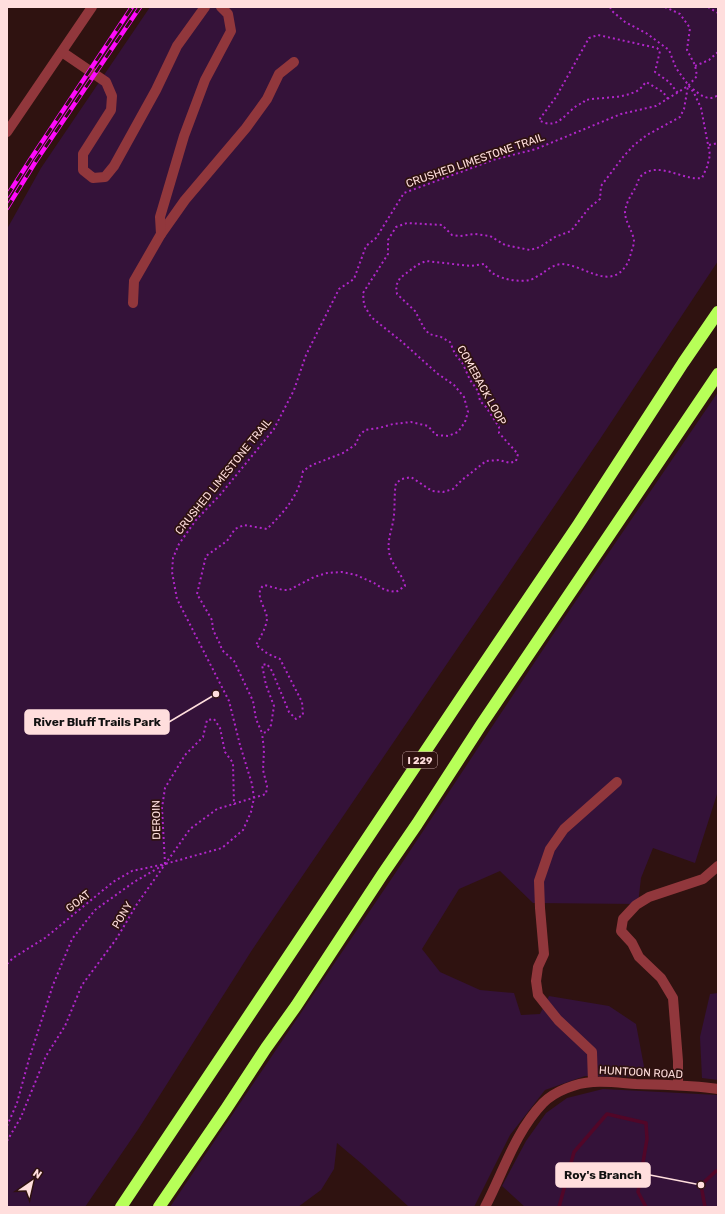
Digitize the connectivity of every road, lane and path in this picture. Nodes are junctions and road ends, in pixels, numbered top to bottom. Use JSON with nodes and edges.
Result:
{"nodes":[{"id":1,"x":92,"y":7,"type":"edge"},
{"id":2,"x":205,"y":7,"type":"edge"},
{"id":3,"x":221,"y":7,"type":"edge"},
{"id":4,"x":610,"y":7,"type":"edge"},
{"id":5,"x":665,"y":7,"type":"edge"},
{"id":6,"x":708,"y":7,"type":"edge"},
{"id":7,"x":718,"y":13,"type":"edge"},
{"id":8,"x":62,"y":52,"type":"junction"},
{"id":9,"x":718,"y":52,"type":"edge"},
{"id":10,"x":294,"y":62,"type":"dead end"},
{"id":11,"x":695,"y":66,"type":"junction"},
{"id":12,"x":688,"y":86,"type":"junction"},
{"id":13,"x":678,"y":93,"type":"junction"},
{"id":14,"x":718,"y":95,"type":"edge"},
{"id":15,"x":668,"y":99,"type":"junction"},
{"id":16,"x":7,"y":132,"type":"edge"},
{"id":17,"x":718,"y":143,"type":"edge"},
{"id":18,"x":709,"y":145,"type":"junction"},
{"id":19,"x":161,"y":234,"type":"junction"},
{"id":20,"x":133,"y":304,"type":"dead end"},
{"id":21,"x":718,"y":312,"type":"edge"},
{"id":22,"x":718,"y":374,"type":"edge"},
{"id":23,"x":262,"y":734,"type":"junction"},
{"id":24,"x":617,"y":782,"type":"dead end"},
{"id":25,"x":254,"y":798,"type":"junction"},
{"id":26,"x":234,"y":804,"type":"junction"},
{"id":27,"x":165,"y":864,"type":"junction"},
{"id":28,"x":718,"y":866,"type":"edge"},
{"id":29,"x":7,"y":964,"type":"edge"},
{"id":30,"x":593,"y":1082,"type":"junction"},
{"id":31,"x":678,"y":1086,"type":"junction"},
{"id":32,"x":718,"y":1089,"type":"edge"},
{"id":33,"x":7,"y":1126,"type":"edge"},
{"id":34,"x":7,"y":1141,"type":"edge"},
{"id":35,"x":121,"y":1207,"type":"edge"},
{"id":36,"x":159,"y":1207,"type":"edge"},
{"id":37,"x":485,"y":1207,"type":"edge"}],
"edges":[{"from":1,"to":8,"type":"street"},
{"from":2,"to":8,"type":"street"},
{"from":3,"to":19,"type":"street"},
{"from":4,"to":12,"type":"path"},
{"from":5,"to":11,"type":"path"},
{"from":6,"to":7,"type":"path"},
{"from":8,"to":16,"type":"street"},
{"from":9,"to":11,"type":"path"},
{"from":10,"to":19,"type":"street"},
{"from":11,"to":12,"type":"path","name":"CRUSHED LIMESTONE TRAIL"},
{"from":12,"to":13,"type":"path","name":"CRUSHED LIMESTONE TRAIL"},
{"from":12,"to":14,"type":"path"},
{"from":12,"to":18,"type":"path","name":"COMEBACK LOOP"},
{"from":12,"to":23,"type":"path","name":"COMEBACK LOOP"},
{"from":13,"to":15,"type":"path","name":"CRUSHED LIMESTONE TRAIL"},
{"from":13,"to":15,"type":"path"},
{"from":15,"to":25,"type":"path","name":"CRUSHED LIMESTONE TRAIL"},
{"from":17,"to":18,"type":"path"},
{"from":18,"to":23,"type":"path","name":"COMEBACK LOOP"},
{"from":19,"to":20,"type":"street"},
{"from":21,"to":35,"type":"highway","number":"I 229"},
{"from":22,"to":36,"type":"highway","number":"I 229"},
{"from":23,"to":25,"type":"path","name":"PONY"},
{"from":24,"to":30,"type":"street"},
{"from":25,"to":26,"type":"path","name":"PONY"},
{"from":25,"to":27,"type":"path","name":"CRUSHED LIMESTONE TRAIL"},
{"from":26,"to":27,"type":"path","name":"PONY"},
{"from":26,"to":27,"type":"path","name":"DEROIN"},
{"from":27,"to":29,"type":"path","name":"GOAT"},
{"from":27,"to":33,"type":"path","name":"CRUSHED LIMESTONE TRAIL"},
{"from":27,"to":34,"type":"path","name":"PONY"},
{"from":28,"to":31,"type":"street"},
{"from":30,"to":31,"type":"street","name":"HUNTOON ROAD"},
{"from":30,"to":37,"type":"street","name":"HUNTOON ROAD"},
{"from":31,"to":32,"type":"street","name":"HUNTOON ROAD"}]}
